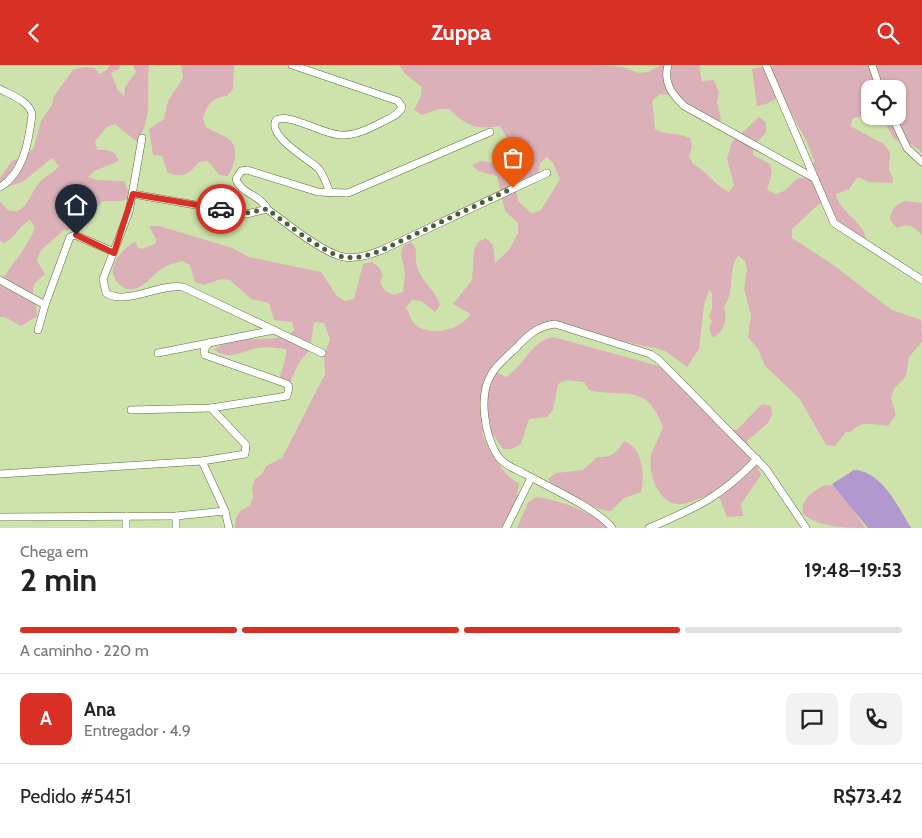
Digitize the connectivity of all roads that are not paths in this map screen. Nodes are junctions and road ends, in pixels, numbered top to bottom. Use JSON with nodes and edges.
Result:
{"nodes":[{"id":1,"x":292,"y":65,"type":"edge"},
{"id":2,"x":668,"y":65,"type":"edge"},
{"id":3,"x":766,"y":65,"type":"edge"},
{"id":4,"x":872,"y":65,"type":"edge"},
{"id":5,"x":877,"y":80,"type":"edge"},
{"id":6,"x":0,"y":89,"type":"edge"},
{"id":7,"x":896,"y":125,"type":"edge"},
{"id":8,"x":490,"y":132,"type":"dead end"},
{"id":9,"x":142,"y":138,"type":"dead end"},
{"id":10,"x":922,"y":162,"type":"edge"},
{"id":11,"x":547,"y":173,"type":"dead end"},
{"id":12,"x":814,"y":178,"type":"junction"},
{"id":13,"x":0,"y":187,"type":"edge"},
{"id":14,"x":330,"y":193,"type":"junction"},
{"id":15,"x":133,"y":194,"type":"junction"},
{"id":16,"x":267,"y":209,"type":"junction"},
{"id":17,"x":114,"y":253,"type":"junction"},
{"id":18,"x":0,"y":280,"type":"edge"},
{"id":19,"x":922,"y":280,"type":"edge"},
{"id":20,"x":45,"y":305,"type":"junction"},
{"id":21,"x":38,"y":330,"type":"dead end"},
{"id":22,"x":274,"y":330,"type":"junction"},
{"id":23,"x":209,"y":343,"type":"junction"},
{"id":24,"x":158,"y":353,"type":"dead end"},
{"id":25,"x":322,"y":353,"type":"dead end"},
{"id":26,"x":211,"y":408,"type":"junction"},
{"id":27,"x":132,"y":410,"type":"dead end"},
{"id":28,"x":757,"y":459,"type":"junction"},
{"id":29,"x":202,"y":461,"type":"junction"},
{"id":30,"x":0,"y":474,"type":"edge"},
{"id":31,"x":531,"y":478,"type":"junction"},
{"id":32,"x":225,"y":511,"type":"junction"},
{"id":33,"x":126,"y":516,"type":"junction"},
{"id":34,"x":176,"y":516,"type":"junction"},
{"id":35,"x":0,"y":517,"type":"edge"},
{"id":36,"x":126,"y":528,"type":"edge"},
{"id":37,"x":176,"y":528,"type":"edge"},
{"id":38,"x":230,"y":528,"type":"edge"},
{"id":39,"x":506,"y":528,"type":"edge"},
{"id":40,"x":612,"y":528,"type":"edge"},
{"id":41,"x":649,"y":528,"type":"edge"},
{"id":42,"x":806,"y":528,"type":"edge"}],
"edges":[{"from":1,"to":14,"type":"street"},
{"from":2,"to":12,"type":"street"},
{"from":3,"to":12,"type":"street"},
{"from":4,"to":5,"type":"street"},
{"from":6,"to":13,"type":"street"},
{"from":7,"to":10,"type":"street"},
{"from":8,"to":14,"type":"street"},
{"from":9,"to":15,"type":"street"},
{"from":11,"to":16,"type":"street"},
{"from":12,"to":19,"type":"street"},
{"from":14,"to":16,"type":"street"},
{"from":15,"to":16,"type":"street"},
{"from":15,"to":17,"type":"street"},
{"from":17,"to":20,"type":"street"},
{"from":17,"to":22,"type":"street"},
{"from":18,"to":20,"type":"street"},
{"from":20,"to":21,"type":"street"},
{"from":22,"to":23,"type":"street"},
{"from":22,"to":25,"type":"street"},
{"from":23,"to":24,"type":"street"},
{"from":23,"to":26,"type":"street"},
{"from":26,"to":27,"type":"street"},
{"from":26,"to":29,"type":"street"},
{"from":28,"to":31,"type":"street"},
{"from":28,"to":41,"type":"street"},
{"from":28,"to":42,"type":"street"},
{"from":29,"to":30,"type":"street"},
{"from":29,"to":32,"type":"street"},
{"from":31,"to":39,"type":"street"},
{"from":31,"to":40,"type":"street"},
{"from":32,"to":34,"type":"street"},
{"from":32,"to":38,"type":"street"},
{"from":33,"to":34,"type":"street"},
{"from":33,"to":35,"type":"street"},
{"from":33,"to":36,"type":"street"},
{"from":34,"to":37,"type":"street"}]}
